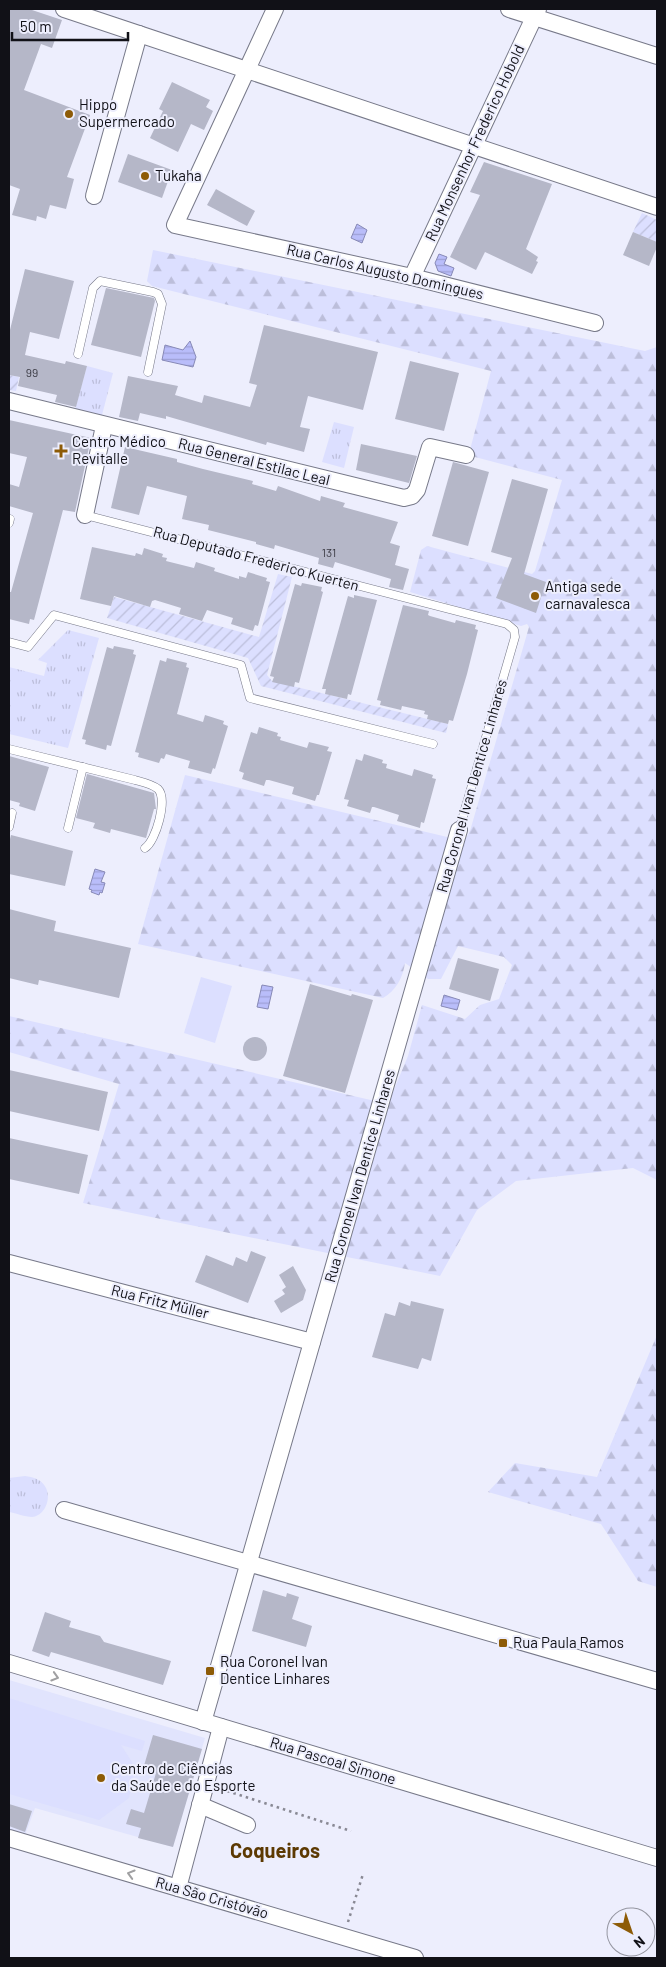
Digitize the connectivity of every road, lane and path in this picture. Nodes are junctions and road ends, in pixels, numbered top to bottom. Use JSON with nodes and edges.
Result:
{"nodes":[{"id":1,"x":64,"y":9,"type":"edge"},
{"id":2,"x":275,"y":9,"type":"edge"},
{"id":3,"x":509,"y":9,"type":"edge"},
{"id":4,"x":537,"y":13,"type":"edge"},
{"id":5,"x":139,"y":34,"type":"junction"},
{"id":6,"x":657,"y":56,"type":"edge"},
{"id":7,"x":246,"y":70,"type":"junction"},
{"id":8,"x":474,"y":146,"type":"junction"},
{"id":9,"x":94,"y":196,"type":"dead end"},
{"id":10,"x":657,"y":208,"type":"edge"},
{"id":11,"x":412,"y":277,"type":"junction"},
{"id":12,"x":595,"y":323,"type":"dead end"},
{"id":13,"x":78,"y":354,"type":"dead end"},
{"id":14,"x":148,"y":372,"type":"dead end"},
{"id":15,"x":9,"y":402,"type":"edge"},
{"id":16,"x":104,"y":426,"type":"junction"},
{"id":17,"x":466,"y":455,"type":"dead end"},
{"id":18,"x":85,"y":515,"type":"joint"},
{"id":19,"x":514,"y":630,"type":"joint"},
{"id":20,"x":9,"y":642,"type":"edge"},
{"id":21,"x":433,"y":744,"type":"dead end"},
{"id":22,"x":9,"y":749,"type":"edge"},
{"id":23,"x":83,"y":767,"type":"junction"},
{"id":24,"x":12,"y":813,"type":"dead end"},
{"id":25,"x":9,"y":827,"type":"edge"},
{"id":26,"x":68,"y":828,"type":"dead end"},
{"id":27,"x":459,"y":830,"type":"joint"},
{"id":28,"x":145,"y":848,"type":"dead end"},
{"id":29,"x":9,"y":1263,"type":"edge"},
{"id":30,"x":312,"y":1342,"type":"junction"},
{"id":31,"x":64,"y":1510,"type":"dead end"},
{"id":32,"x":248,"y":1563,"type":"junction"},
{"id":33,"x":9,"y":1663,"type":"edge"},
{"id":34,"x":657,"y":1681,"type":"edge"},
{"id":35,"x":203,"y":1722,"type":"junction"},
{"id":36,"x":221,"y":1727,"type":"junction"},
{"id":37,"x":206,"y":1784,"type":"junction"},
{"id":38,"x":200,"y":1805,"type":"junction"},
{"id":39,"x":247,"y":1825,"type":"dead end"},
{"id":40,"x":351,"y":1832,"type":"dead end"},
{"id":41,"x":9,"y":1838,"type":"edge"},
{"id":42,"x":657,"y":1858,"type":"edge"},
{"id":43,"x":363,"y":1874,"type":"dead end"},
{"id":44,"x":178,"y":1888,"type":"junction"},
{"id":45,"x":343,"y":1937,"type":"junction"},
{"id":46,"x":369,"y":1952,"type":"edge"},
{"id":47,"x":415,"y":1958,"type":"edge"}],
"edges":[{"from":1,"to":5,"type":"street"},
{"from":2,"to":7,"type":"street"},
{"from":3,"to":4,"type":"street"},
{"from":4,"to":6,"type":"street"},
{"from":4,"to":8,"type":"street","name":"Rua Monsenhor Frederico Hobold"},
{"from":5,"to":7,"type":"street"},
{"from":5,"to":9,"type":"street"},
{"from":7,"to":8,"type":"street"},
{"from":7,"to":11,"type":"street","name":"Rua Carlos Augusto Domingues"},
{"from":8,"to":10,"type":"street"},
{"from":8,"to":11,"type":"street","name":"Rua Monsenhor Frederico Hobold"},
{"from":11,"to":12,"type":"street","name":"Rua Carlos Augusto Domingues"},
{"from":13,"to":14,"type":"lane"},
{"from":15,"to":16,"type":"street","name":"Rua General Estilac Leal"},
{"from":16,"to":17,"type":"street","name":"Rua General Estilac Leal"},
{"from":16,"to":18,"type":"street","name":"Rua Deputado Frederico Kuerten"},
{"from":18,"to":19,"type":"lane","name":"Rua Deputado Frederico Kuerten"},
{"from":19,"to":27,"type":"lane","name":"Rua Coronel Ivan Dentice Linhares"},
{"from":20,"to":21,"type":"lane"},
{"from":22,"to":23,"type":"lane"},
{"from":23,"to":26,"type":"lane"},
{"from":23,"to":28,"type":"lane"},
{"from":24,"to":25,"type":"lane"},
{"from":27,"to":30,"type":"street","name":"Rua Coronel Ivan Dentice Linhares"},
{"from":29,"to":30,"type":"street","name":"Rua Fritz Müller"},
{"from":30,"to":32,"type":"street","name":"Rua Coronel Ivan Dentice Linhares"},
{"from":31,"to":32,"type":"street"},
{"from":32,"to":34,"type":"street"},
{"from":32,"to":35,"type":"street","name":"Rua Coronel Ivan Dentice Linhares"},
{"from":33,"to":35,"type":"street","name":"Rua Pascoal Simone","one_way":true},
{"from":35,"to":36,"type":"street","name":"Rua Pascoal Simone"},
{"from":36,"to":37,"type":"street"},
{"from":36,"to":42,"type":"street","name":"Rua Pascoal Simone"},
{"from":37,"to":38,"type":"street"},
{"from":37,"to":40,"type":"path"},
{"from":38,"to":39,"type":"street"},
{"from":38,"to":44,"type":"street"},
{"from":44,"to":41,"type":"street","name":"Rua São Cristóvão","one_way":true},
{"from":43,"to":45,"type":"path"},
{"from":44,"to":45,"type":"street","name":"Rua São Cristóvão"},
{"from":45,"to":46,"type":"street","name":"Rua São Cristóvão"},
{"from":46,"to":47,"type":"street","name":"Rua São Cristóvão"}]}
